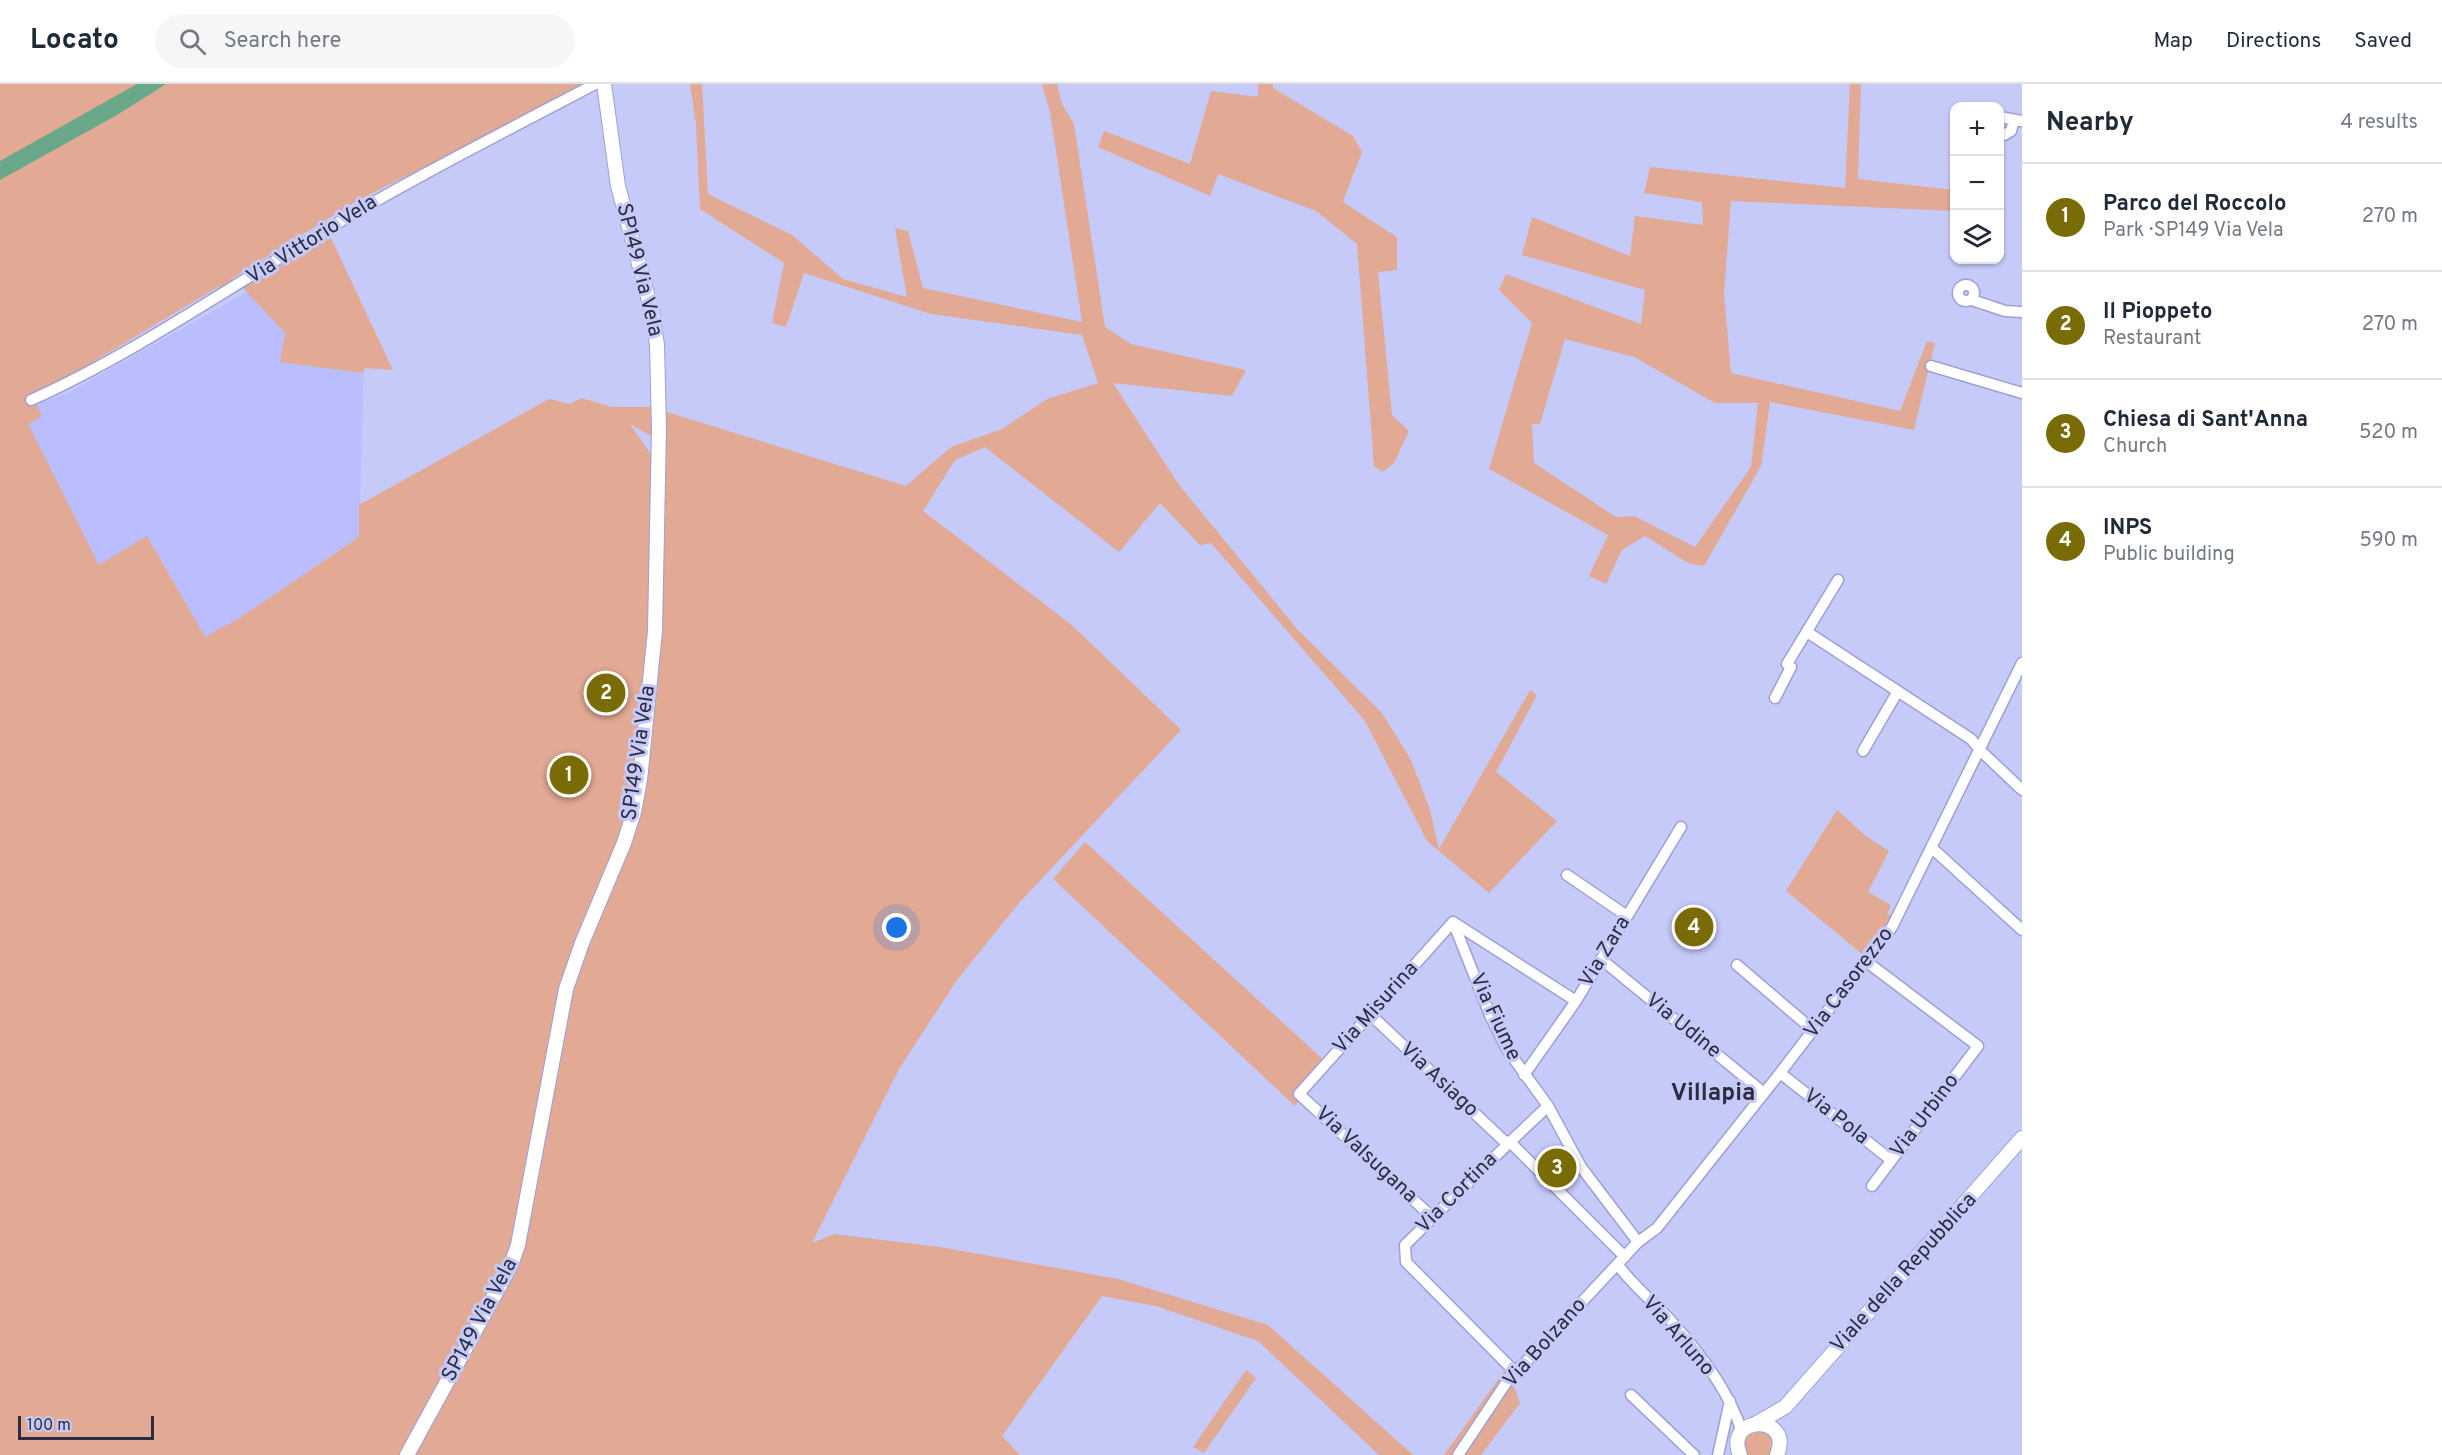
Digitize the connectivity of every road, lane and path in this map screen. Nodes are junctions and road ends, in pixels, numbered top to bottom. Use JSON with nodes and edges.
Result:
{"nodes":[{"id":1,"x":595,"y":84,"type":"edge"},
{"id":2,"x":604,"y":84,"type":"edge"},
{"id":3,"x":2018,"y":120,"type":"edge"},
{"id":4,"x":2004,"y":135,"type":"edge"},
{"id":5,"x":1972,"y":300,"type":"dead end"},
{"id":6,"x":2022,"y":312,"type":"edge"},
{"id":7,"x":1931,"y":366,"type":"dead end"},
{"id":8,"x":2022,"y":393,"type":"edge"},
{"id":9,"x":31,"y":400,"type":"dead end"},
{"id":10,"x":1838,"y":580,"type":"dead end"},
{"id":11,"x":1806,"y":632,"type":"junction"},
{"id":12,"x":2022,"y":663,"type":"edge"},
{"id":13,"x":1898,"y":691,"type":"junction"},
{"id":14,"x":1774,"y":698,"type":"dead end"},
{"id":15,"x":1863,"y":751,"type":"dead end"},
{"id":16,"x":1981,"y":751,"type":"junction"},
{"id":17,"x":2022,"y":789,"type":"edge"},
{"id":18,"x":1681,"y":826,"type":"dead end"},
{"id":19,"x":1932,"y":848,"type":"junction"},
{"id":20,"x":1567,"y":875,"type":"dead end"},
{"id":21,"x":1627,"y":916,"type":"junction"},
{"id":22,"x":1453,"y":922,"type":"junction"},
{"id":23,"x":2022,"y":930,"type":"edge"},
{"id":24,"x":1601,"y":959,"type":"junction"},
{"id":25,"x":1867,"y":962,"type":"junction"},
{"id":26,"x":1737,"y":965,"type":"dead end"},
{"id":27,"x":1575,"y":1001,"type":"junction"},
{"id":28,"x":1370,"y":1014,"type":"junction"},
{"id":29,"x":1814,"y":1030,"type":"junction"},
{"id":30,"x":1780,"y":1073,"type":"junction"},
{"id":31,"x":1524,"y":1075,"type":"junction"},
{"id":32,"x":1764,"y":1093,"type":"junction"},
{"id":33,"x":1299,"y":1094,"type":"joint"},
{"id":34,"x":1548,"y":1106,"type":"junction"},
{"id":35,"x":2022,"y":1138,"type":"edge"},
{"id":36,"x":1510,"y":1142,"type":"junction"},
{"id":37,"x":1891,"y":1160,"type":"junction"},
{"id":38,"x":1872,"y":1186,"type":"dead end"},
{"id":39,"x":1432,"y":1217,"type":"junction"},
{"id":40,"x":1638,"y":1242,"type":"junction"},
{"id":41,"x":1621,"y":1261,"type":"junction"},
{"id":42,"x":1514,"y":1371,"type":"junction"},
{"id":43,"x":1631,"y":1395,"type":"dead end"},
{"id":44,"x":1732,"y":1405,"type":"junction"},
{"id":45,"x":1785,"y":1407,"type":"junction"},
{"id":46,"x":1750,"y":1427,"type":"junction"},
{"id":47,"x":1778,"y":1436,"type":"junction"},
{"id":48,"x":1736,"y":1452,"type":"edge"},
{"id":49,"x":407,"y":1455,"type":"edge"},
{"id":50,"x":1458,"y":1455,"type":"edge"},
{"id":51,"x":1694,"y":1455,"type":"edge"},
{"id":52,"x":1718,"y":1455,"type":"edge"},
{"id":53,"x":1777,"y":1455,"type":"edge"}],
"edges":[{"from":1,"to":9,"type":"street","name":"Via Vittorio Vela"},
{"from":2,"to":49,"type":"street","name":"SP149 Via Vela"},
{"from":3,"to":4,"type":"street"},
{"from":5,"to":6,"type":"street"},
{"from":7,"to":8,"type":"street"},
{"from":10,"to":11,"type":"street"},
{"from":11,"to":13,"type":"street"},
{"from":11,"to":14,"type":"street"},
{"from":12,"to":16,"type":"street","name":"Via Casorezzo"},
{"from":13,"to":15,"type":"street"},
{"from":13,"to":16,"type":"street"},
{"from":16,"to":17,"type":"street"},
{"from":16,"to":19,"type":"street","name":"Via Casorezzo"},
{"from":18,"to":21,"type":"street","name":"Via Zara"},
{"from":19,"to":23,"type":"street"},
{"from":19,"to":25,"type":"street","name":"Via Casorezzo"},
{"from":20,"to":21,"type":"street"},
{"from":21,"to":24,"type":"street","name":"Via Zara"},
{"from":22,"to":27,"type":"street"},
{"from":22,"to":28,"type":"street","name":"Via Misurina"},
{"from":22,"to":31,"type":"street","name":"Via Fiume"},
{"from":24,"to":27,"type":"street","name":"Via Zara"},
{"from":24,"to":32,"type":"street","name":"Via Udine"},
{"from":25,"to":29,"type":"street","name":"Via Casorezzo"},
{"from":25,"to":37,"type":"street","name":"Via Urbino"},
{"from":26,"to":29,"type":"street"},
{"from":27,"to":31,"type":"street","name":"Via Zara"},
{"from":28,"to":33,"type":"street","name":"Via Misurina"},
{"from":28,"to":36,"type":"street","name":"Via Asiago"},
{"from":29,"to":30,"type":"street","name":"Via Casorezzo"},
{"from":30,"to":32,"type":"street","name":"Via Casorezzo"},
{"from":30,"to":37,"type":"street","name":"Via Pola"},
{"from":31,"to":34,"type":"street","name":"Via Fiume"},
{"from":32,"to":40,"type":"street","name":"Via Casorezzo"},
{"from":33,"to":39,"type":"street","name":"Via Valsugana"},
{"from":34,"to":36,"type":"street","name":"Via Cortina"},
{"from":34,"to":40,"type":"street","name":"Via Fiume"},
{"from":35,"to":45,"type":"street","name":"Viale della Repubblica"},
{"from":36,"to":39,"type":"street","name":"Via Cortina"},
{"from":36,"to":41,"type":"street","name":"Via Asiago"},
{"from":37,"to":38,"type":"street","name":"Via Urbino"},
{"from":39,"to":42,"type":"street","name":"Via Cortina"},
{"from":40,"to":41,"type":"street","name":"Via Casorezzo"},
{"from":41,"to":42,"type":"street","name":"Via Bolzano"},
{"from":41,"to":44,"type":"street","name":"Via Arluno"},
{"from":42,"to":50,"type":"street","name":"Via Bolzano"},
{"from":43,"to":51,"type":"street"},
{"from":44,"to":46,"type":"street","name":"Via Arluno"},
{"from":44,"to":52,"type":"street"},
{"from":45,"to":46,"type":"street"},
{"from":45,"to":47,"type":"street"},
{"from":46,"to":47,"type":"street"},
{"from":46,"to":48,"type":"street"},
{"from":47,"to":53,"type":"street"}]}
